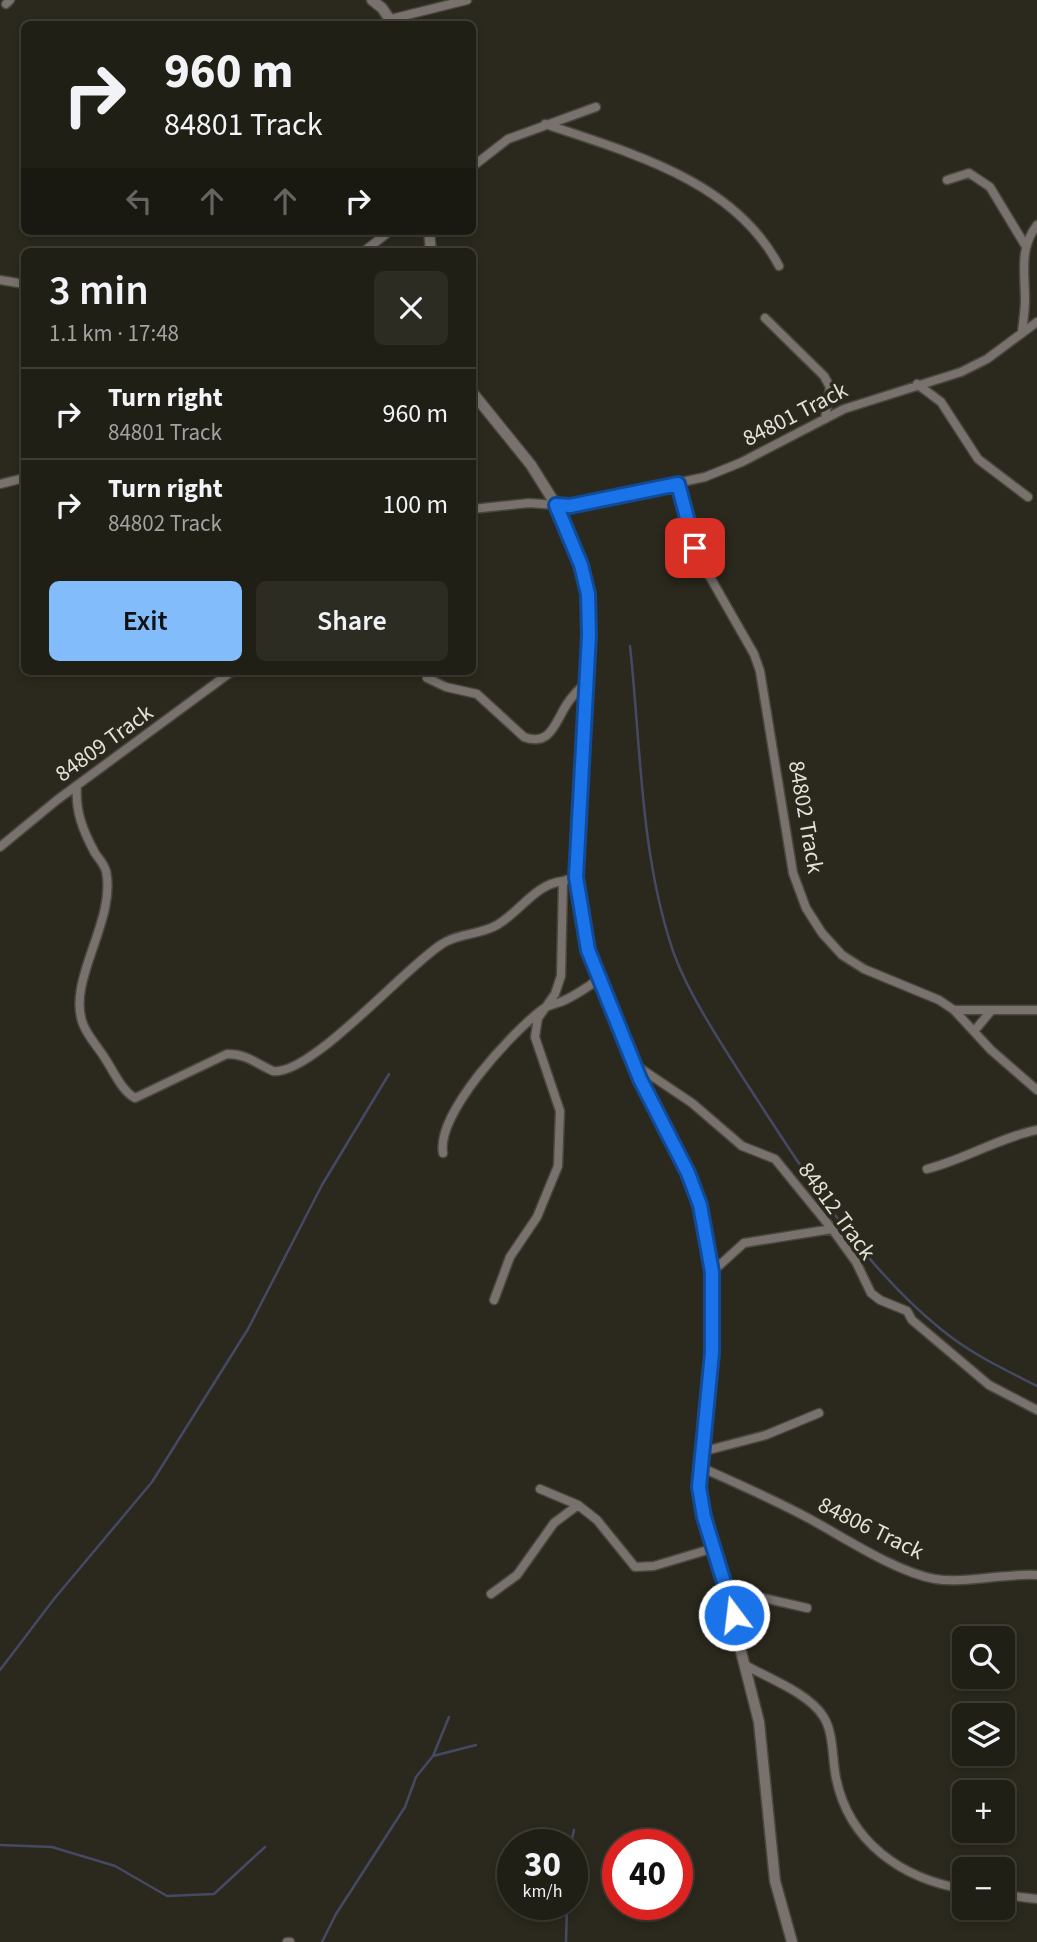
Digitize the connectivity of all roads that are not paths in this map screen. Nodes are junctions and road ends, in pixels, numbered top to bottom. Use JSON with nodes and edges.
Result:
{"nodes":[{"id":1,"x":372,"y":0,"type":"edge"},
{"id":2,"x":467,"y":0,"type":"edge"},
{"id":3,"x":391,"y":21,"type":"edge"},
{"id":4,"x":395,"y":21,"type":"edge"},
{"id":5,"x":596,"y":107,"type":"dead end"},
{"id":6,"x":545,"y":124,"type":"junction"},
{"id":7,"x":476,"y":164,"type":"edge"},
{"id":8,"x":947,"y":180,"type":"dead end"},
{"id":9,"x":1037,"y":225,"type":"edge"},
{"id":10,"x":385,"y":235,"type":"edge"},
{"id":11,"x":1025,"y":245,"type":"junction"},
{"id":12,"x":367,"y":248,"type":"edge"},
{"id":13,"x":779,"y":266,"type":"dead end"},
{"id":14,"x":0,"y":281,"type":"edge"},
{"id":15,"x":21,"y":284,"type":"edge"},
{"id":16,"x":765,"y":318,"type":"dead end"},
{"id":17,"x":1037,"y":322,"type":"edge"},
{"id":18,"x":1022,"y":333,"type":"junction"},
{"id":19,"x":917,"y":384,"type":"junction"},
{"id":20,"x":476,"y":397,"type":"edge"},
{"id":21,"x":825,"y":419,"type":"junction"},
{"id":22,"x":21,"y":479,"type":"edge"},
{"id":23,"x":0,"y":484,"type":"edge"},
{"id":24,"x":678,"y":484,"type":"junction"},
{"id":25,"x":1028,"y":497,"type":"dead end"},
{"id":26,"x":556,"y":505,"type":"junction"},
{"id":27,"x":476,"y":509,"type":"edge"},
{"id":28,"x":227,"y":675,"type":"edge"},
{"id":29,"x":427,"y":678,"type":"dead end"},
{"id":30,"x":586,"y":683,"type":"junction"},
{"id":31,"x":77,"y":786,"type":"junction"},
{"id":32,"x":0,"y":847,"type":"edge"},
{"id":33,"x":576,"y":877,"type":"junction"},
{"id":34,"x":563,"y":881,"type":"junction"},
{"id":35,"x":600,"y":978,"type":"junction"},
{"id":36,"x":545,"y":1007,"type":"junction"},
{"id":37,"x":954,"y":1010,"type":"junction"},
{"id":38,"x":1037,"y":1010,"type":"edge"},
{"id":39,"x":991,"y":1011,"type":"junction"},
{"id":40,"x":975,"y":1030,"type":"junction"},
{"id":41,"x":634,"y":1064,"type":"junction"},
{"id":42,"x":1037,"y":1090,"type":"edge"},
{"id":43,"x":1037,"y":1130,"type":"edge"},
{"id":44,"x":443,"y":1153,"type":"dead end"},
{"id":45,"x":927,"y":1169,"type":"dead end"},
{"id":46,"x":832,"y":1229,"type":"junction"},
{"id":47,"x":712,"y":1272,"type":"junction"},
{"id":48,"x":494,"y":1300,"type":"dead end"},
{"id":49,"x":1037,"y":1410,"type":"edge"},
{"id":50,"x":819,"y":1413,"type":"dead end"},
{"id":51,"x":701,"y":1452,"type":"junction"},
{"id":52,"x":698,"y":1466,"type":"junction"},
{"id":53,"x":540,"y":1489,"type":"dead end"},
{"id":54,"x":578,"y":1505,"type":"junction"},
{"id":55,"x":714,"y":1548,"type":"junction"},
{"id":56,"x":1037,"y":1576,"type":"edge"},
{"id":57,"x":728,"y":1590,"type":"junction"},
{"id":58,"x":491,"y":1594,"type":"dead end"},
{"id":59,"x":807,"y":1608,"type":"dead end"},
{"id":60,"x":747,"y":1666,"type":"junction"},
{"id":61,"x":952,"y":1886,"type":"edge"},
{"id":62,"x":1015,"y":1896,"type":"edge"},
{"id":63,"x":1037,"y":1899,"type":"edge"},
{"id":64,"x":792,"y":1942,"type":"edge"}],
"edges":[{"from":1,"to":3,"type":"street"},
{"from":2,"to":4,"type":"street"},
{"from":5,"to":6,"type":"street"},
{"from":6,"to":7,"type":"street"},
{"from":6,"to":13,"type":"street"},
{"from":8,"to":11,"type":"street"},
{"from":9,"to":11,"type":"street"},
{"from":10,"to":12,"type":"street"},
{"from":11,"to":18,"type":"street"},
{"from":14,"to":15,"type":"street"},
{"from":16,"to":21,"type":"street"},
{"from":17,"to":18,"type":"street","name":"84801 Track"},
{"from":18,"to":19,"type":"street","name":"84801 Track"},
{"from":19,"to":21,"type":"street","name":"84801 Track"},
{"from":19,"to":25,"type":"street"},
{"from":20,"to":26,"type":"street"},
{"from":21,"to":24,"type":"street","name":"84801 Track"},
{"from":22,"to":23,"type":"street"},
{"from":24,"to":26,"type":"street","name":"84801 Track"},
{"from":24,"to":37,"type":"street","name":"84802 Track"},
{"from":26,"to":27,"type":"street"},
{"from":26,"to":30,"type":"street"},
{"from":28,"to":31,"type":"street","name":"84809 Track"},
{"from":29,"to":30,"type":"street"},
{"from":30,"to":33,"type":"street"},
{"from":31,"to":32,"type":"street","name":"84809 Track"},
{"from":31,"to":34,"type":"street"},
{"from":33,"to":34,"type":"street"},
{"from":33,"to":35,"type":"street"},
{"from":34,"to":36,"type":"street"},
{"from":35,"to":36,"type":"street"},
{"from":35,"to":41,"type":"street"},
{"from":36,"to":44,"type":"street"},
{"from":36,"to":48,"type":"street"},
{"from":37,"to":39,"type":"street","name":"84802 Track"},
{"from":37,"to":40,"type":"street"},
{"from":38,"to":39,"type":"street","name":"84802 Track"},
{"from":39,"to":40,"type":"street"},
{"from":40,"to":42,"type":"street"},
{"from":41,"to":46,"type":"street","name":"84812 Track"},
{"from":41,"to":47,"type":"street"},
{"from":43,"to":45,"type":"street"},
{"from":46,"to":47,"type":"street"},
{"from":46,"to":49,"type":"street","name":"84812 Track"},
{"from":47,"to":51,"type":"street"},
{"from":50,"to":51,"type":"street"},
{"from":51,"to":52,"type":"street"},
{"from":52,"to":55,"type":"street"},
{"from":52,"to":56,"type":"street","name":"84806 Track"},
{"from":53,"to":54,"type":"street"},
{"from":54,"to":55,"type":"street"},
{"from":54,"to":58,"type":"street"},
{"from":55,"to":57,"type":"street"},
{"from":57,"to":59,"type":"street"},
{"from":57,"to":60,"type":"street"},
{"from":60,"to":61,"type":"street"},
{"from":60,"to":64,"type":"street"},
{"from":62,"to":63,"type":"street"}]}
